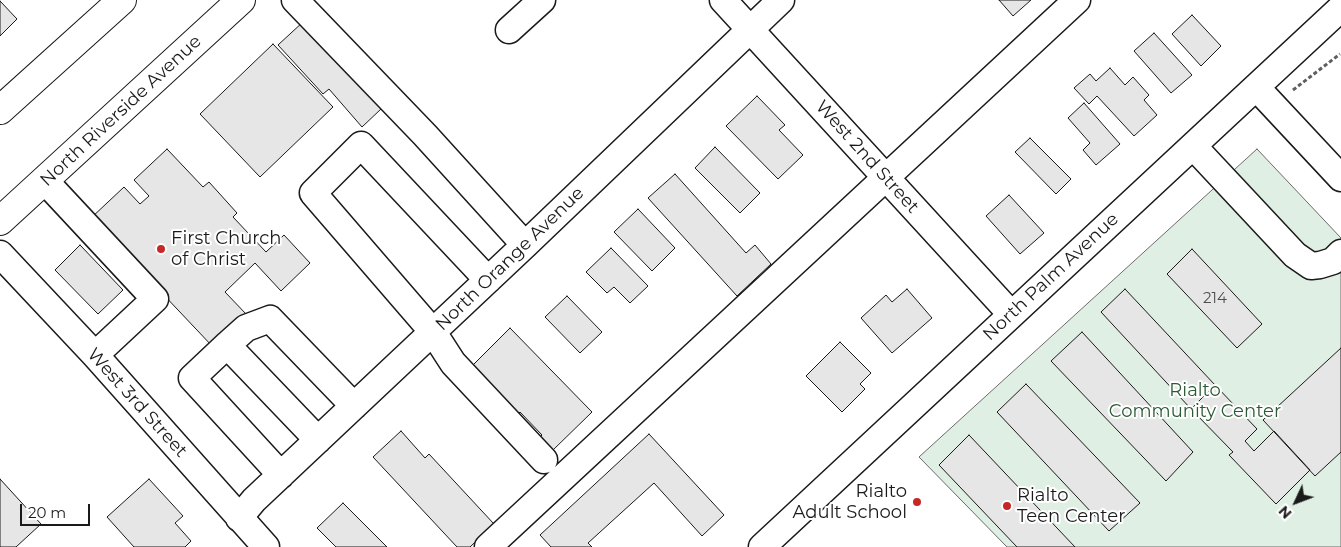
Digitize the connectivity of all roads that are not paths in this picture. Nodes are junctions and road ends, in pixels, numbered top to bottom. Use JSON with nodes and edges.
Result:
{"nodes":[{"id":1,"x":122,"y":0,"type":"edge"},
{"id":2,"x":242,"y":0,"type":"edge"},
{"id":3,"x":295,"y":0,"type":"edge"},
{"id":4,"x":542,"y":0,"type":"edge"},
{"id":5,"x":724,"y":0,"type":"edge"},
{"id":6,"x":781,"y":0,"type":"edge"},
{"id":7,"x":1077,"y":0,"type":"edge"},
{"id":8,"x":1341,"y":8,"type":"edge"},
{"id":9,"x":751,"y":29,"type":"junction"},
{"id":10,"x":509,"y":30,"type":"dead end"},
{"id":11,"x":1256,"y":87,"type":"junction"},
{"id":12,"x":0,"y":110,"type":"edge"},
{"id":13,"x":1192,"y":146,"type":"junction"},
{"id":14,"x":886,"y":177,"type":"junction"},
{"id":15,"x":1341,"y":178,"type":"edge"},
{"id":16,"x":44,"y":180,"type":"junction"},
{"id":17,"x":0,"y":221,"type":"edge"},
{"id":18,"x":525,"y":245,"type":"junction"},
{"id":19,"x":1341,"y":253,"type":"edge"},
{"id":20,"x":3,"y":257,"type":"edge"},
{"id":21,"x":488,"y":280,"type":"junction"},
{"id":22,"x":1011,"y":314,"type":"junction"},
{"id":23,"x":433,"y":332,"type":"junction"},
{"id":24,"x":227,"y":345,"type":"junction"},
{"id":25,"x":95,"y":355,"type":"junction"},
{"id":26,"x":354,"y":406,"type":"junction"},
{"id":27,"x":318,"y":440,"type":"junction"},
{"id":28,"x":544,"y":460,"type":"dead end"},
{"id":29,"x":281,"y":475,"type":"junction"},
{"id":30,"x":239,"y":518,"type":"junction"},
{"id":31,"x":262,"y":546,"type":"edge"},
{"id":32,"x":488,"y":547,"type":"edge"},
{"id":33,"x":762,"y":547,"type":"edge"}],
"edges":[{"from":1,"to":12,"type":"main road"},
{"from":2,"to":16,"type":"main road","name":"North Riverside Avenue"},
{"from":3,"to":18,"type":"street"},
{"from":4,"to":10,"type":"street"},
{"from":5,"to":9,"type":"street","name":"West 2nd Street"},
{"from":6,"to":9,"type":"street","name":"North Orange Avenue"},
{"from":7,"to":14,"type":"street"},
{"from":8,"to":11,"type":"street","name":"North Palm Avenue"},
{"from":9,"to":14,"type":"street","name":"West 2nd Street"},
{"from":9,"to":18,"type":"street","name":"North Orange Avenue"},
{"from":11,"to":13,"type":"street","name":"North Palm Avenue"},
{"from":11,"to":15,"type":"street"},
{"from":13,"to":19,"type":"street"},
{"from":13,"to":22,"type":"street","name":"North Palm Avenue"},
{"from":14,"to":22,"type":"street","name":"West 2nd Street"},
{"from":14,"to":32,"type":"street"},
{"from":16,"to":17,"type":"main road","name":"North Riverside Avenue"},
{"from":16,"to":25,"type":"street"},
{"from":18,"to":21,"type":"street","name":"North Orange Avenue"},
{"from":20,"to":25,"type":"street","name":"West 3rd Street"},
{"from":21,"to":23,"type":"street","name":"North Orange Avenue"},
{"from":21,"to":23,"type":"street"},
{"from":22,"to":33,"type":"street","name":"North Palm Avenue"},
{"from":23,"to":26,"type":"street","name":"North Orange Avenue"},
{"from":23,"to":28,"type":"street"},
{"from":24,"to":26,"type":"street"},
{"from":24,"to":27,"type":"street"},
{"from":24,"to":29,"type":"street"},
{"from":25,"to":30,"type":"street","name":"West 3rd Street"},
{"from":26,"to":27,"type":"street","name":"North Orange Avenue"},
{"from":27,"to":29,"type":"street","name":"North Orange Avenue"},
{"from":29,"to":30,"type":"street","name":"North Orange Avenue"},
{"from":30,"to":31,"type":"street","name":"West 3rd Street"}]}
